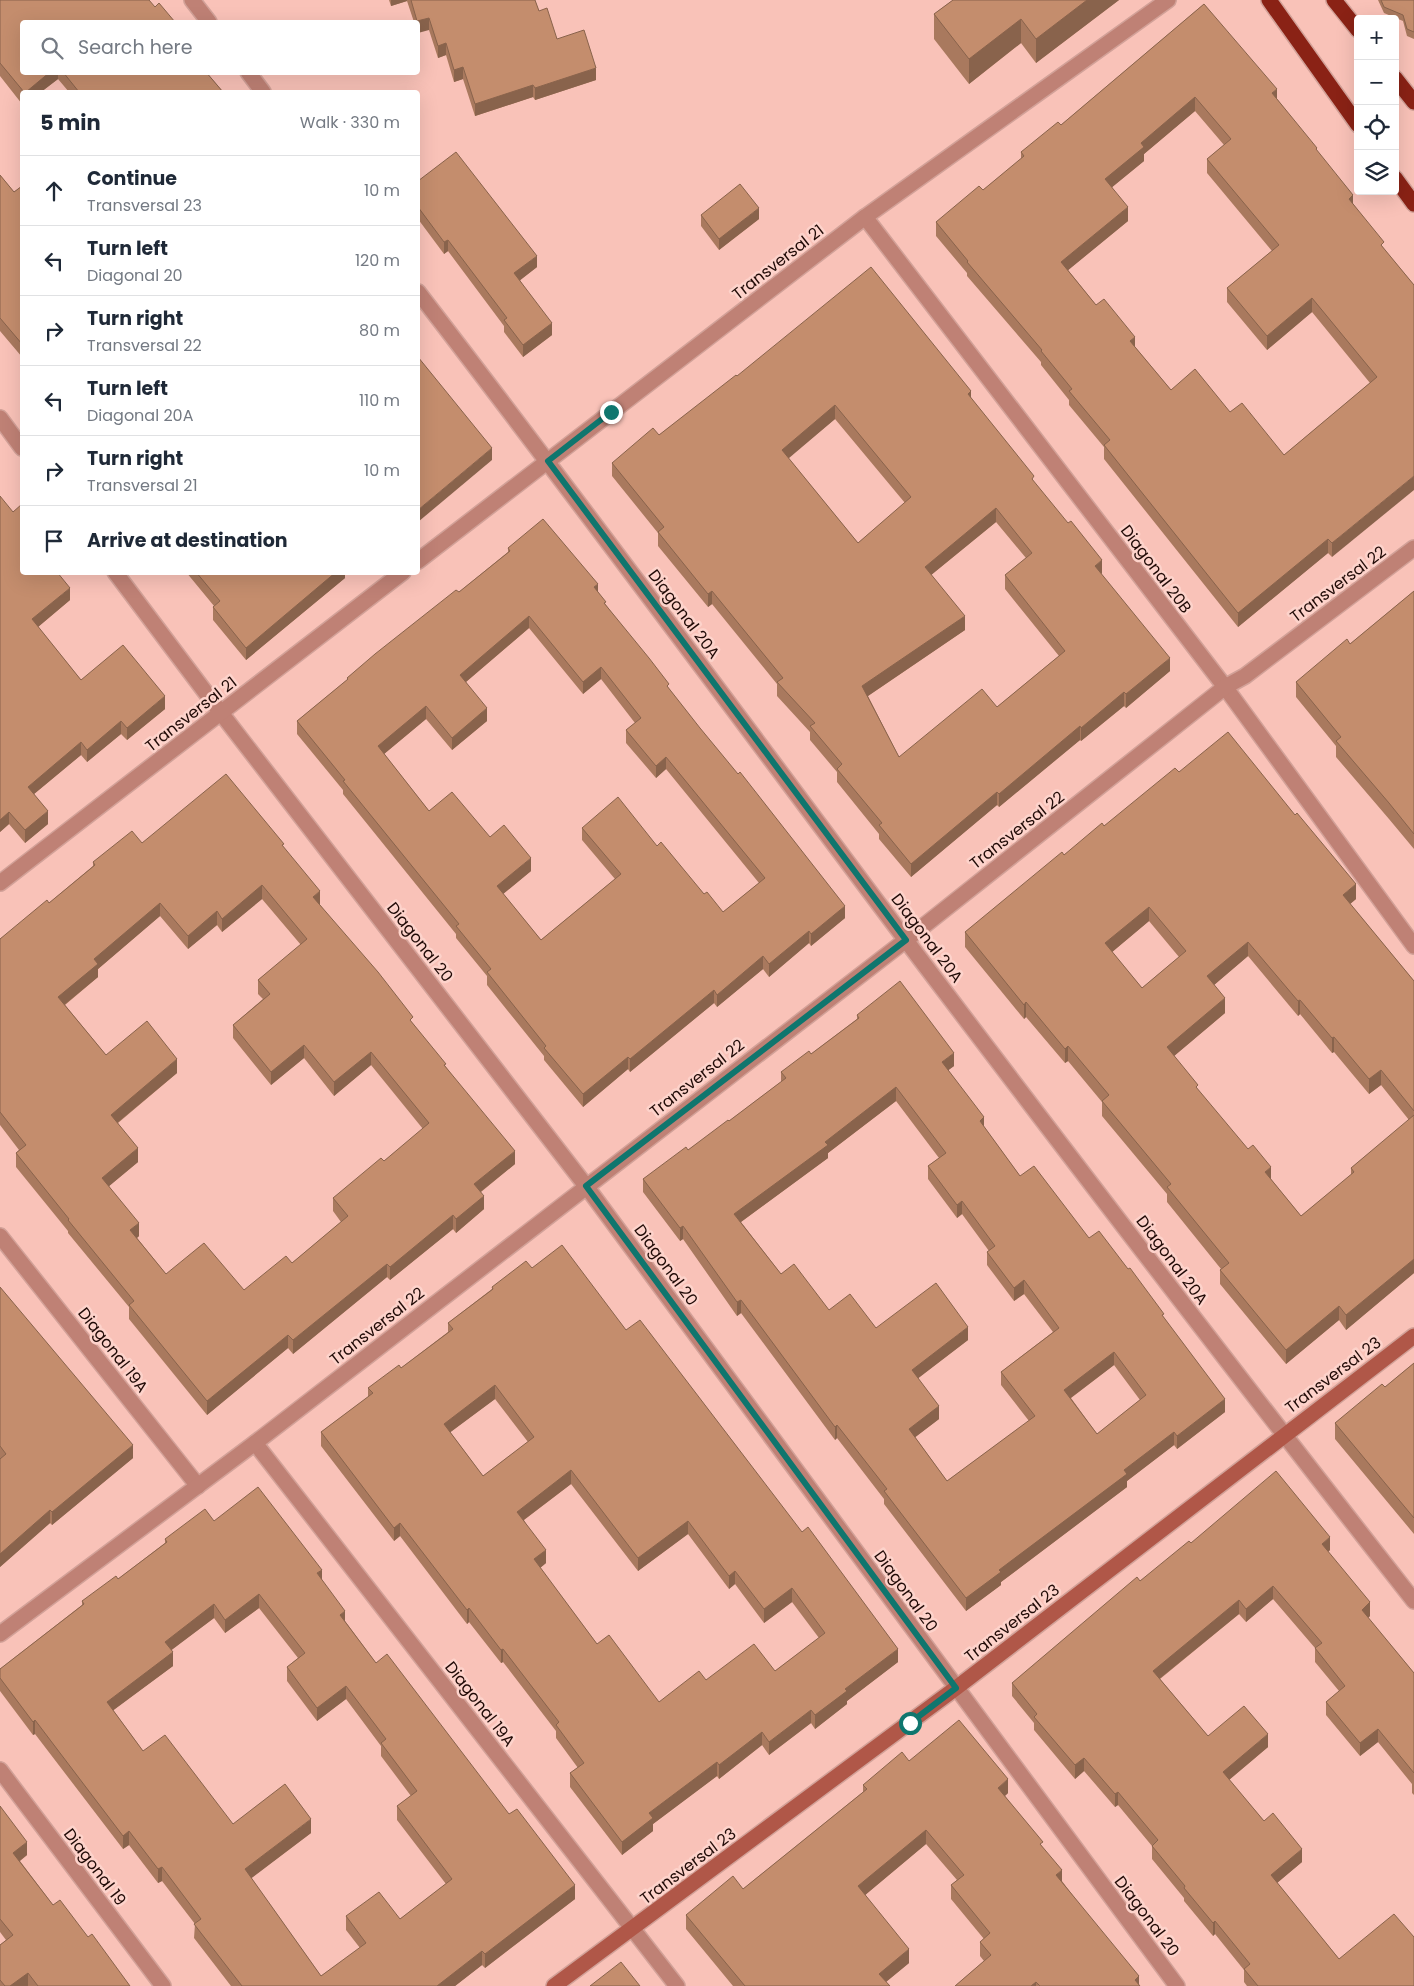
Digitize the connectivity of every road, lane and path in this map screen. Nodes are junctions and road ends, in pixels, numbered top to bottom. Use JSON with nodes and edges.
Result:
{"nodes":[{"id":1,"x":192,"y":0,"type":"edge"},
{"id":2,"x":1168,"y":0,"type":"edge"},
{"id":3,"x":1269,"y":0,"type":"edge"},
{"id":4,"x":1334,"y":0,"type":"edge"},
{"id":5,"x":207,"y":20,"type":"edge"},
{"id":6,"x":1354,"y":25,"type":"edge"},
{"id":7,"x":250,"y":75,"type":"edge"},
{"id":8,"x":1399,"y":83,"type":"edge"},
{"id":9,"x":262,"y":90,"type":"edge"},
{"id":10,"x":1414,"y":102,"type":"edge"},
{"id":11,"x":1354,"y":119,"type":"edge"},
{"id":12,"x":1399,"y":183,"type":"edge"},
{"id":13,"x":1414,"y":204,"type":"edge"},
{"id":14,"x":865,"y":217,"type":"junction"},
{"id":15,"x":420,"y":295,"type":"edge"},
{"id":16,"x":0,"y":418,"type":"edge"},
{"id":17,"x":20,"y":445,"type":"edge"},
{"id":18,"x":548,"y":461,"type":"junction"},
{"id":19,"x":1414,"y":548,"type":"edge"},
{"id":20,"x":420,"y":559,"type":"edge"},
{"id":21,"x":117,"y":575,"type":"edge"},
{"id":22,"x":399,"y":575,"type":"edge"},
{"id":23,"x":1225,"y":687,"type":"junction"},
{"id":24,"x":220,"y":713,"type":"junction"},
{"id":25,"x":0,"y":883,"type":"edge"},
{"id":26,"x":906,"y":940,"type":"junction"},
{"id":27,"x":1414,"y":946,"type":"edge"},
{"id":28,"x":586,"y":1186,"type":"junction"},
{"id":29,"x":0,"y":1236,"type":"edge"},
{"id":30,"x":1414,"y":1336,"type":"edge"},
{"id":31,"x":1283,"y":1435,"type":"junction"},
{"id":32,"x":256,"y":1443,"type":"junction"},
{"id":33,"x":198,"y":1486,"type":"junction"},
{"id":34,"x":1414,"y":1601,"type":"edge"},
{"id":35,"x":0,"y":1634,"type":"edge"},
{"id":36,"x":956,"y":1688,"type":"junction"},
{"id":37,"x":0,"y":1770,"type":"edge"},
{"id":38,"x":633,"y":1928,"type":"junction"},
{"id":39,"x":163,"y":1986,"type":"edge"},
{"id":40,"x":554,"y":1986,"type":"edge"},
{"id":41,"x":677,"y":1986,"type":"edge"},
{"id":42,"x":1177,"y":1986,"type":"edge"}],
"edges":[{"from":1,"to":5,"type":"street"},
{"from":2,"to":14,"type":"street","name":"Transversal 21"},
{"from":3,"to":11,"type":"highway"},
{"from":4,"to":6,"type":"highway"},
{"from":7,"to":9,"type":"street"},
{"from":8,"to":10,"type":"highway"},
{"from":12,"to":13,"type":"highway"},
{"from":14,"to":18,"type":"street","name":"Transversal 21"},
{"from":14,"to":23,"type":"street","name":"Diagonal 20B"},
{"from":15,"to":18,"type":"street","name":"Diagonal 20A"},
{"from":16,"to":17,"type":"street"},
{"from":18,"to":20,"type":"street","name":"Transversal 21"},
{"from":18,"to":26,"type":"street","name":"Diagonal 20A"},
{"from":19,"to":23,"type":"street","name":"Transversal 22"},
{"from":21,"to":24,"type":"street","name":"Diagonal 20"},
{"from":22,"to":24,"type":"street","name":"Transversal 21"},
{"from":23,"to":26,"type":"street","name":"Transversal 22"},
{"from":23,"to":27,"type":"street","name":"Diagonal 20B"},
{"from":24,"to":25,"type":"street","name":"Transversal 21"},
{"from":24,"to":28,"type":"street","name":"Diagonal 20"},
{"from":26,"to":28,"type":"street","name":"Transversal 22"},
{"from":26,"to":31,"type":"street","name":"Diagonal 20A"},
{"from":28,"to":32,"type":"street","name":"Transversal 22"},
{"from":28,"to":36,"type":"street","name":"Diagonal 20"},
{"from":29,"to":33,"type":"street","name":"Diagonal 19A"},
{"from":30,"to":31,"type":"street","name":"Transversal 23"},
{"from":31,"to":34,"type":"street","name":"Diagonal 20A"},
{"from":31,"to":36,"type":"street","name":"Transversal 23"},
{"from":32,"to":33,"type":"street","name":"Transversal 22"},
{"from":32,"to":38,"type":"street","name":"Diagonal 19A"},
{"from":33,"to":35,"type":"street","name":"Transversal 22"},
{"from":36,"to":38,"type":"street","name":"Transversal 23"},
{"from":36,"to":42,"type":"street","name":"Diagonal 20"},
{"from":37,"to":39,"type":"street","name":"Diagonal 19"},
{"from":38,"to":40,"type":"street","name":"Transversal 23"},
{"from":38,"to":41,"type":"street","name":"Diagonal 19A"}]}
